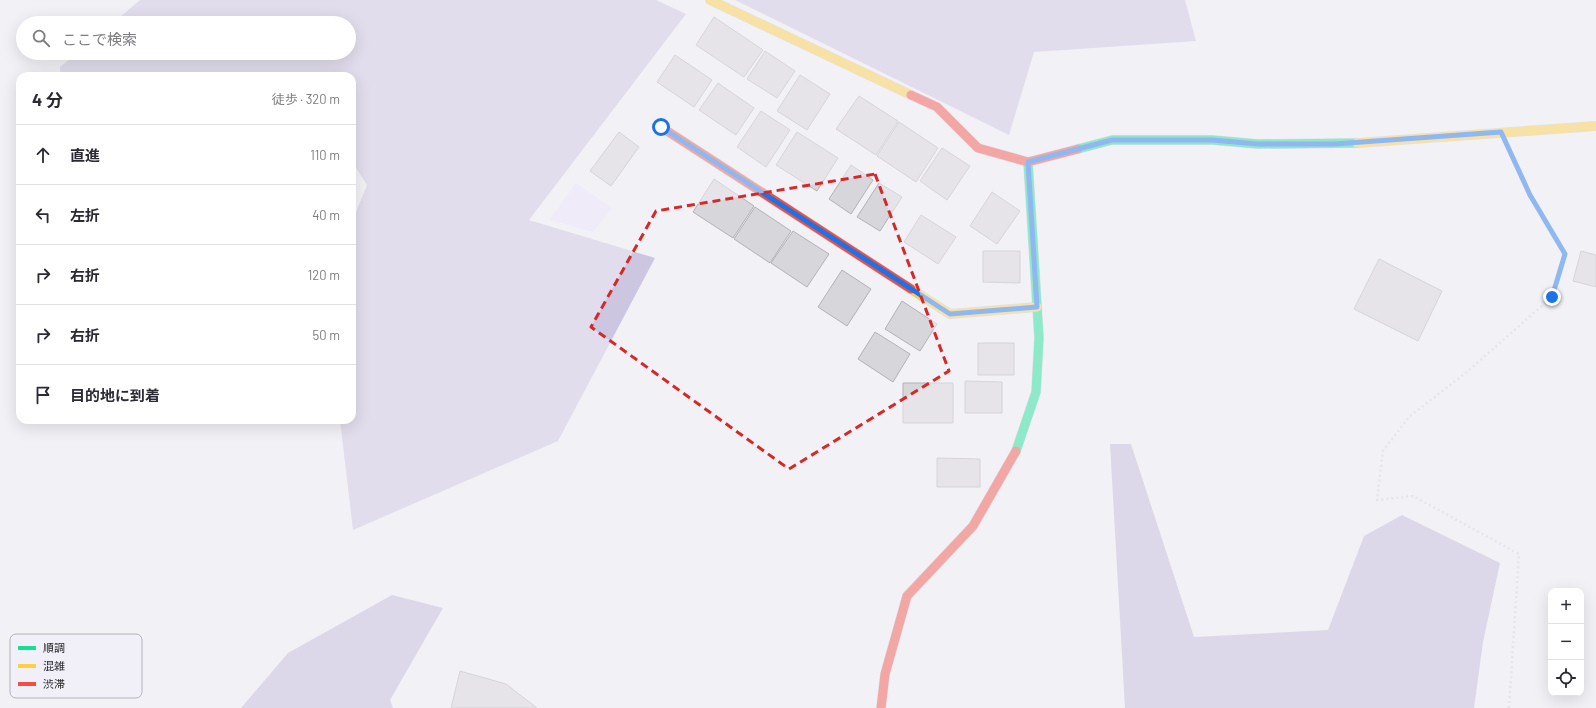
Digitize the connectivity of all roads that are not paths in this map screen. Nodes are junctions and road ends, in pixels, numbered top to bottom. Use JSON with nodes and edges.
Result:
{"nodes":[{"id":1,"x":710,"y":0,"type":"edge"},
{"id":2,"x":1596,"y":126,"type":"edge"},
{"id":3,"x":661,"y":127,"type":"dead end"},
{"id":4,"x":1028,"y":162,"type":"junction"},
{"id":5,"x":1037,"y":307,"type":"junction"},
{"id":6,"x":880,"y":708,"type":"edge"}],
"edges":[{"from":1,"to":4,"type":"street"},
{"from":2,"to":4,"type":"street"},
{"from":3,"to":5,"type":"street"},
{"from":4,"to":5,"type":"street"},
{"from":5,"to":6,"type":"street"}]}
